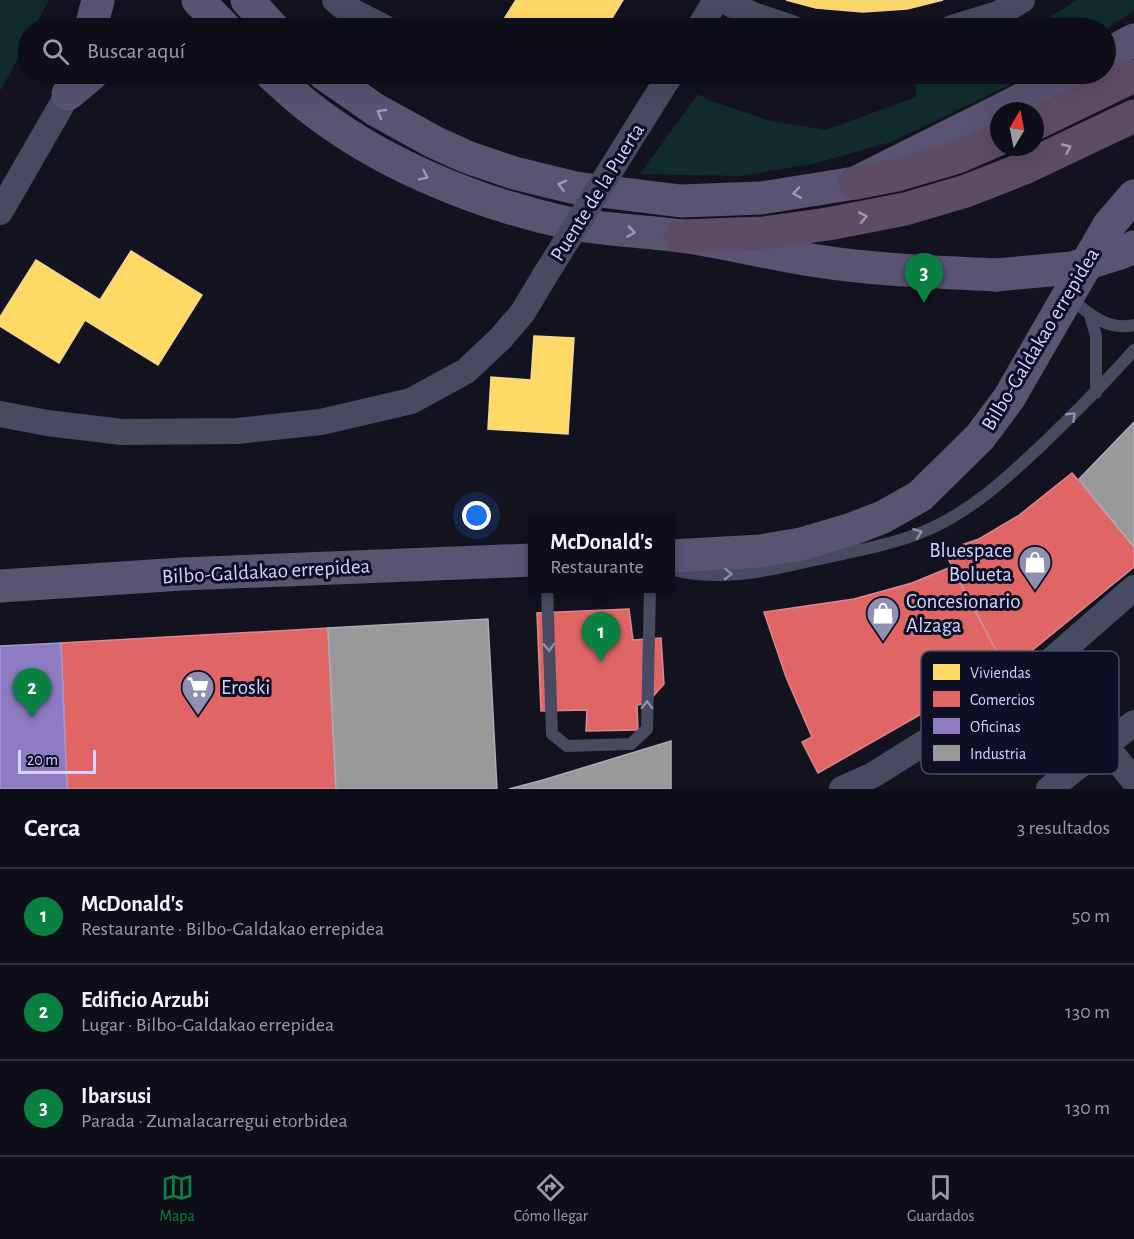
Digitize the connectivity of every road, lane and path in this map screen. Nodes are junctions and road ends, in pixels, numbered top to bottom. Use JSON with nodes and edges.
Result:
{"nodes":[{"id":1,"x":98,"y":0,"type":"edge"},
{"id":2,"x":198,"y":0,"type":"edge"},
{"id":3,"x":246,"y":0,"type":"edge"},
{"id":4,"x":716,"y":0,"type":"edge"},
{"id":5,"x":723,"y":0,"type":"edge"},
{"id":6,"x":1022,"y":0,"type":"edge"},
{"id":7,"x":348,"y":4,"type":"edge"},
{"id":8,"x":94,"y":18,"type":"edge"},
{"id":9,"x":215,"y":18,"type":"edge"},
{"id":10,"x":263,"y":18,"type":"edge"},
{"id":11,"x":370,"y":18,"type":"edge"},
{"id":12,"x":705,"y":18,"type":"edge"},
{"id":13,"x":762,"y":18,"type":"edge"},
{"id":14,"x":985,"y":18,"type":"edge"},
{"id":15,"x":1134,"y":39,"type":"edge"},
{"id":16,"x":1116,"y":49,"type":"edge"},
{"id":17,"x":1134,"y":76,"type":"edge"},
{"id":18,"x":76,"y":84,"type":"edge"},
{"id":19,"x":282,"y":84,"type":"edge"},
{"id":20,"x":338,"y":84,"type":"edge"},
{"id":21,"x":665,"y":84,"type":"edge"},
{"id":22,"x":1052,"y":84,"type":"edge"},
{"id":23,"x":1017,"y":102,"type":"edge"},
{"id":24,"x":990,"y":116,"type":"edge"},
{"id":25,"x":1134,"y":116,"type":"edge"},
{"id":26,"x":1044,"y":120,"type":"edge"},
{"id":27,"x":990,"y":143,"type":"edge"},
{"id":28,"x":855,"y":183,"type":"junction"},
{"id":29,"x":1134,"y":196,"type":"edge"},
{"id":30,"x":0,"y":212,"type":"edge"},
{"id":31,"x":680,"y":236,"type":"junction"},
{"id":32,"x":1134,"y":247,"type":"edge"},
{"id":33,"x":1078,"y":305,"type":"junction"},
{"id":34,"x":1134,"y":325,"type":"edge"},
{"id":35,"x":1134,"y":350,"type":"edge"},
{"id":36,"x":1096,"y":393,"type":"junction"},
{"id":37,"x":0,"y":414,"type":"edge"},
{"id":38,"x":675,"y":556,"type":"edge"},
{"id":39,"x":528,"y":560,"type":"edge"},
{"id":40,"x":675,"y":571,"type":"edge"},
{"id":41,"x":0,"y":586,"type":"edge"},
{"id":42,"x":1134,"y":588,"type":"edge"},
{"id":43,"x":547,"y":593,"type":"edge"},
{"id":44,"x":650,"y":593,"type":"edge"},
{"id":45,"x":1062,"y":651,"type":"edge"},
{"id":46,"x":1134,"y":723,"type":"edge"},
{"id":47,"x":1119,"y":735,"type":"edge"},
{"id":48,"x":921,"y":745,"type":"edge"},
{"id":49,"x":1119,"y":762,"type":"edge"},
{"id":50,"x":1069,"y":774,"type":"edge"},
{"id":51,"x":1134,"y":781,"type":"edge"},
{"id":52,"x":842,"y":789,"type":"edge"},
{"id":53,"x":1049,"y":789,"type":"edge"}],
"edges":[{"from":1,"to":8,"type":"main road"},
{"from":2,"to":9,"type":"main road"},
{"from":3,"to":10,"type":"main road"},
{"from":4,"to":12,"type":"street"},
{"from":5,"to":13,"type":"street"},
{"from":6,"to":14,"type":"street"},
{"from":7,"to":11,"type":"street"},
{"from":15,"to":16,"type":"main road"},
{"from":17,"to":26,"type":"highway"},
{"from":18,"to":30,"type":"street"},
{"from":19,"to":31,"type":"main road","one_way":true},
{"from":28,"to":20,"type":"main road","one_way":true},
{"from":21,"to":37,"type":"street","name":"Puente de la Puerta","bridge":true},
{"from":22,"to":23,"type":"main road"},
{"from":24,"to":28,"type":"main road"},
{"from":31,"to":25,"type":"highway","one_way":true},
{"from":27,"to":28,"type":"highway"},
{"from":29,"to":33,"type":"main road","name":"Bilbo-Galdakao errepidea"},
{"from":31,"to":32,"type":"main road","bridge":true},
{"from":33,"to":34,"type":"lane"},
{"from":33,"to":36,"type":"lane"},
{"from":33,"to":38,"type":"main road","name":"Bilbo-Galdakao errepidea"},
{"from":35,"to":36,"type":"lane"},
{"from":40,"to":36,"type":"lane","one_way":true},
{"from":39,"to":41,"type":"main road","name":"Bilbo-Galdakao errepidea"},
{"from":42,"to":45,"type":"street"},
{"from":43,"to":44,"type":"lane","one_way":true},
{"from":46,"to":47,"type":"street"},
{"from":48,"to":52,"type":"street"},
{"from":49,"to":51,"type":"street"},
{"from":50,"to":53,"type":"street"}]}
